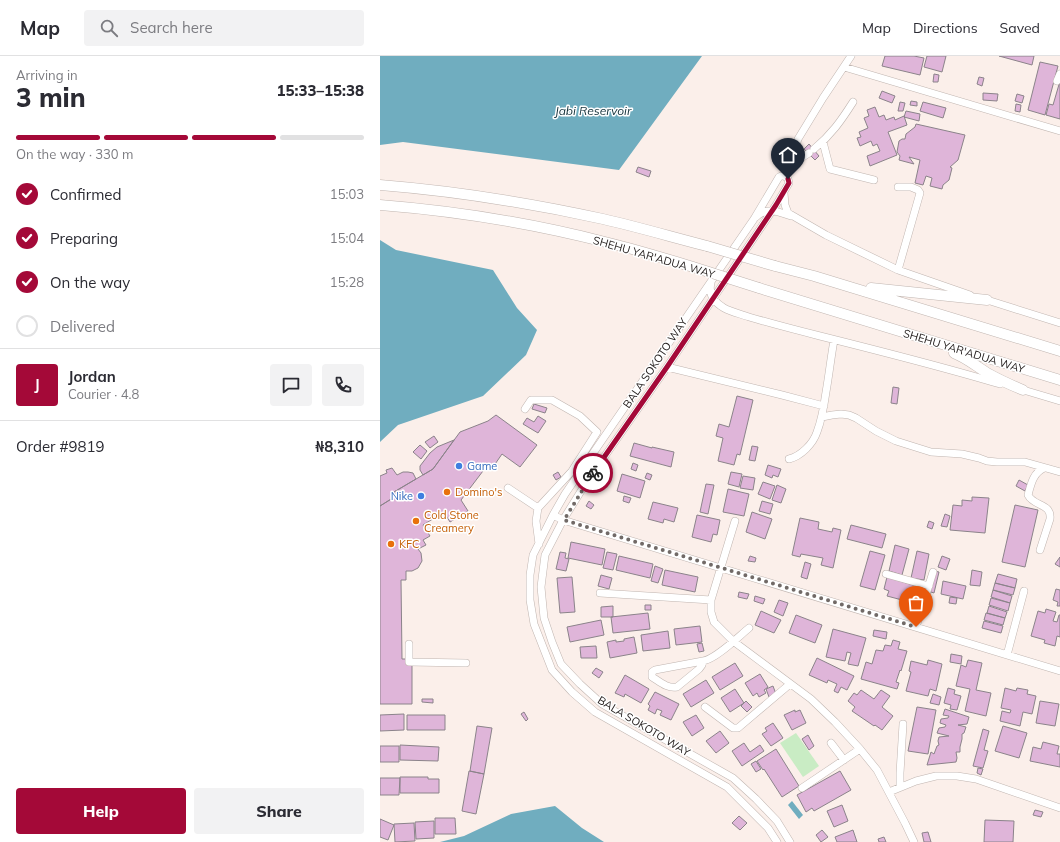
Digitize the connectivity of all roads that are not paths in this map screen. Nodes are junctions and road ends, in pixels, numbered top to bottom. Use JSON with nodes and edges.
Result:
{"nodes":[{"id":1,"x":851,"y":56,"type":"edge"},
{"id":2,"x":844,"y":67,"type":"junction"},
{"id":3,"x":853,"y":102,"type":"dead end"},
{"id":4,"x":1060,"y":131,"type":"edge"},
{"id":5,"x":823,"y":142,"type":"junction"},
{"id":6,"x":789,"y":166,"type":"junction"},
{"id":7,"x":786,"y":176,"type":"junction"},
{"id":8,"x":874,"y":180,"type":"dead end"},
{"id":9,"x":380,"y":185,"type":"edge"},
{"id":10,"x":898,"y":187,"type":"dead end"},
{"id":11,"x":784,"y":193,"type":"junction"},
{"id":12,"x":380,"y":205,"type":"edge"},
{"id":13,"x":772,"y":210,"type":"junction"},
{"id":14,"x":793,"y":217,"type":"junction"},
{"id":15,"x":754,"y":219,"type":"junction"},
{"id":16,"x":898,"y":270,"type":"junction"},
{"id":17,"x":814,"y":276,"type":"junction"},
{"id":18,"x":712,"y":280,"type":"junction"},
{"id":19,"x":713,"y":299,"type":"junction"},
{"id":20,"x":987,"y":300,"type":"junction"},
{"id":21,"x":725,"y":308,"type":"junction"},
{"id":22,"x":704,"y":311,"type":"junction"},
{"id":23,"x":1060,"y":323,"type":"edge"},
{"id":24,"x":887,"y":327,"type":"junction"},
{"id":25,"x":834,"y":340,"type":"junction"},
{"id":26,"x":1060,"y":351,"type":"edge"},
{"id":27,"x":667,"y":367,"type":"junction"},
{"id":28,"x":1060,"y":380,"type":"edge"},
{"id":29,"x":1023,"y":390,"type":"junction"},
{"id":30,"x":1060,"y":401,"type":"edge"},
{"id":31,"x":824,"y":406,"type":"junction"},
{"id":32,"x":525,"y":409,"type":"dead end"},
{"id":33,"x":822,"y":417,"type":"junction"},
{"id":34,"x":597,"y":432,"type":"junction"},
{"id":35,"x":605,"y":436,"type":"junction"},
{"id":36,"x":789,"y":459,"type":"dead end"},
{"id":37,"x":1044,"y":468,"type":"junction"},
{"id":38,"x":1060,"y":472,"type":"edge"},
{"id":39,"x":508,"y":488,"type":"dead end"},
{"id":40,"x":538,"y":508,"type":"junction"},
{"id":41,"x":553,"y":515,"type":"junction"},
{"id":42,"x":564,"y":520,"type":"junction"},
{"id":43,"x":735,"y":521,"type":"dead end"},
{"id":44,"x":539,"y":544,"type":"junction"},
{"id":45,"x":1040,"y":550,"type":"dead end"},
{"id":46,"x":720,"y":568,"type":"junction"},
{"id":47,"x":933,"y":572,"type":"dead end"},
{"id":48,"x":886,"y":574,"type":"dead end"},
{"id":49,"x":929,"y":586,"type":"junction"},
{"id":50,"x":1024,"y":591,"type":"dead end"},
{"id":51,"x":600,"y":593,"type":"dead end"},
{"id":52,"x":711,"y":600,"type":"junction"},
{"id":53,"x":916,"y":627,"type":"junction"},
{"id":54,"x":749,"y":628,"type":"dead end"},
{"id":55,"x":733,"y":641,"type":"junction"},
{"id":56,"x":409,"y":644,"type":"dead end"},
{"id":57,"x":1007,"y":655,"type":"junction"},
{"id":58,"x":703,"y":662,"type":"junction"},
{"id":59,"x":466,"y":663,"type":"dead end"},
{"id":60,"x":1060,"y":671,"type":"edge"},
{"id":61,"x":790,"y":684,"type":"junction"},
{"id":62,"x":706,"y":707,"type":"dead end"},
{"id":63,"x":903,"y":724,"type":"dead end"},
{"id":64,"x":831,"y":743,"type":"dead end"},
{"id":65,"x":860,"y":749,"type":"junction"},
{"id":66,"x":844,"y":760,"type":"junction"},
{"id":67,"x":900,"y":787,"type":"junction"},
{"id":68,"x":802,"y":788,"type":"dead end"},
{"id":69,"x":890,"y":792,"type":"junction"},
{"id":70,"x":1060,"y":808,"type":"edge"},
{"id":71,"x":777,"y":842,"type":"edge"},
{"id":72,"x":790,"y":842,"type":"edge"},
{"id":73,"x":914,"y":842,"type":"edge"}],
"edges":[{"from":1,"to":2,"type":"street"},
{"from":2,"to":4,"type":"street"},
{"from":2,"to":6,"type":"street"},
{"from":3,"to":5,"type":"street"},
{"from":5,"to":6,"type":"street"},
{"from":5,"to":8,"type":"street"},
{"from":6,"to":7,"type":"street"},
{"from":7,"to":11,"type":"street","name":"BALA SOKOTO WAY"},
{"from":7,"to":15,"type":"street","name":"BALA SOKOTO WAY"},
{"from":9,"to":17,"type":"highway","name":"SHEHU YAR'ADUA WAY","bridge":true},
{"from":10,"to":16,"type":"street"},
{"from":11,"to":13,"type":"street","name":"BALA SOKOTO WAY"},
{"from":11,"to":14,"type":"street"},
{"from":12,"to":24,"type":"highway","name":"SHEHU YAR'ADUA WAY","bridge":true},
{"from":13,"to":14,"type":"street"},
{"from":13,"to":15,"type":"street"},
{"from":13,"to":19,"type":"street","name":"BALA SOKOTO WAY"},
{"from":14,"to":16,"type":"street"},
{"from":15,"to":18,"type":"street","name":"BALA SOKOTO WAY"},
{"from":16,"to":20,"type":"street"},
{"from":17,"to":20,"type":"highway"},
{"from":17,"to":26,"type":"highway","name":"SHEHU YAR'ADUA WAY"},
{"from":18,"to":19,"type":"street"},
{"from":18,"to":35,"type":"street","name":"BALA SOKOTO WAY"},
{"from":19,"to":21,"type":"street"},
{"from":19,"to":22,"type":"street","name":"BALA SOKOTO WAY"},
{"from":20,"to":23,"type":"street"},
{"from":21,"to":22,"type":"street"},
{"from":21,"to":25,"type":"street"},
{"from":22,"to":27,"type":"street","name":"BALA SOKOTO WAY"},
{"from":24,"to":28,"type":"highway","name":"SHEHU YAR'ADUA WAY"},
{"from":24,"to":29,"type":"highway"},
{"from":25,"to":29,"type":"street"},
{"from":25,"to":31,"type":"street"},
{"from":27,"to":31,"type":"street"},
{"from":27,"to":42,"type":"street","name":"BALA SOKOTO WAY"},
{"from":29,"to":30,"type":"street"},
{"from":31,"to":33,"type":"street"},
{"from":32,"to":34,"type":"street"},
{"from":33,"to":36,"type":"street"},
{"from":33,"to":37,"type":"street"},
{"from":34,"to":35,"type":"street"},
{"from":34,"to":40,"type":"street"},
{"from":35,"to":41,"type":"street","name":"BALA SOKOTO WAY"},
{"from":37,"to":38,"type":"street"},
{"from":37,"to":45,"type":"street"},
{"from":39,"to":40,"type":"street"},
{"from":40,"to":44,"type":"street"},
{"from":41,"to":42,"type":"street"},
{"from":41,"to":44,"type":"street","name":"BALA SOKOTO WAY"},
{"from":42,"to":46,"type":"street"},
{"from":42,"to":72,"type":"street","name":"BALA SOKOTO WAY"},
{"from":43,"to":46,"type":"street"},
{"from":44,"to":71,"type":"street","name":"BALA SOKOTO WAY"},
{"from":46,"to":52,"type":"street"},
{"from":46,"to":53,"type":"street"},
{"from":47,"to":49,"type":"street"},
{"from":48,"to":49,"type":"street"},
{"from":49,"to":53,"type":"street"},
{"from":50,"to":57,"type":"street"},
{"from":51,"to":52,"type":"street"},
{"from":52,"to":55,"type":"street"},
{"from":53,"to":57,"type":"street"},
{"from":54,"to":55,"type":"street"},
{"from":55,"to":58,"type":"street"},
{"from":55,"to":61,"type":"street"},
{"from":56,"to":59,"type":"street"},
{"from":57,"to":60,"type":"street"},
{"from":58,"to":58,"type":"street"},
{"from":61,"to":62,"type":"street"},
{"from":61,"to":65,"type":"street"},
{"from":63,"to":67,"type":"street"},
{"from":64,"to":66,"type":"street"},
{"from":65,"to":66,"type":"street"},
{"from":65,"to":69,"type":"street"},
{"from":66,"to":68,"type":"street"},
{"from":67,"to":69,"type":"street"},
{"from":67,"to":70,"type":"street"},
{"from":69,"to":73,"type":"street"}]}
